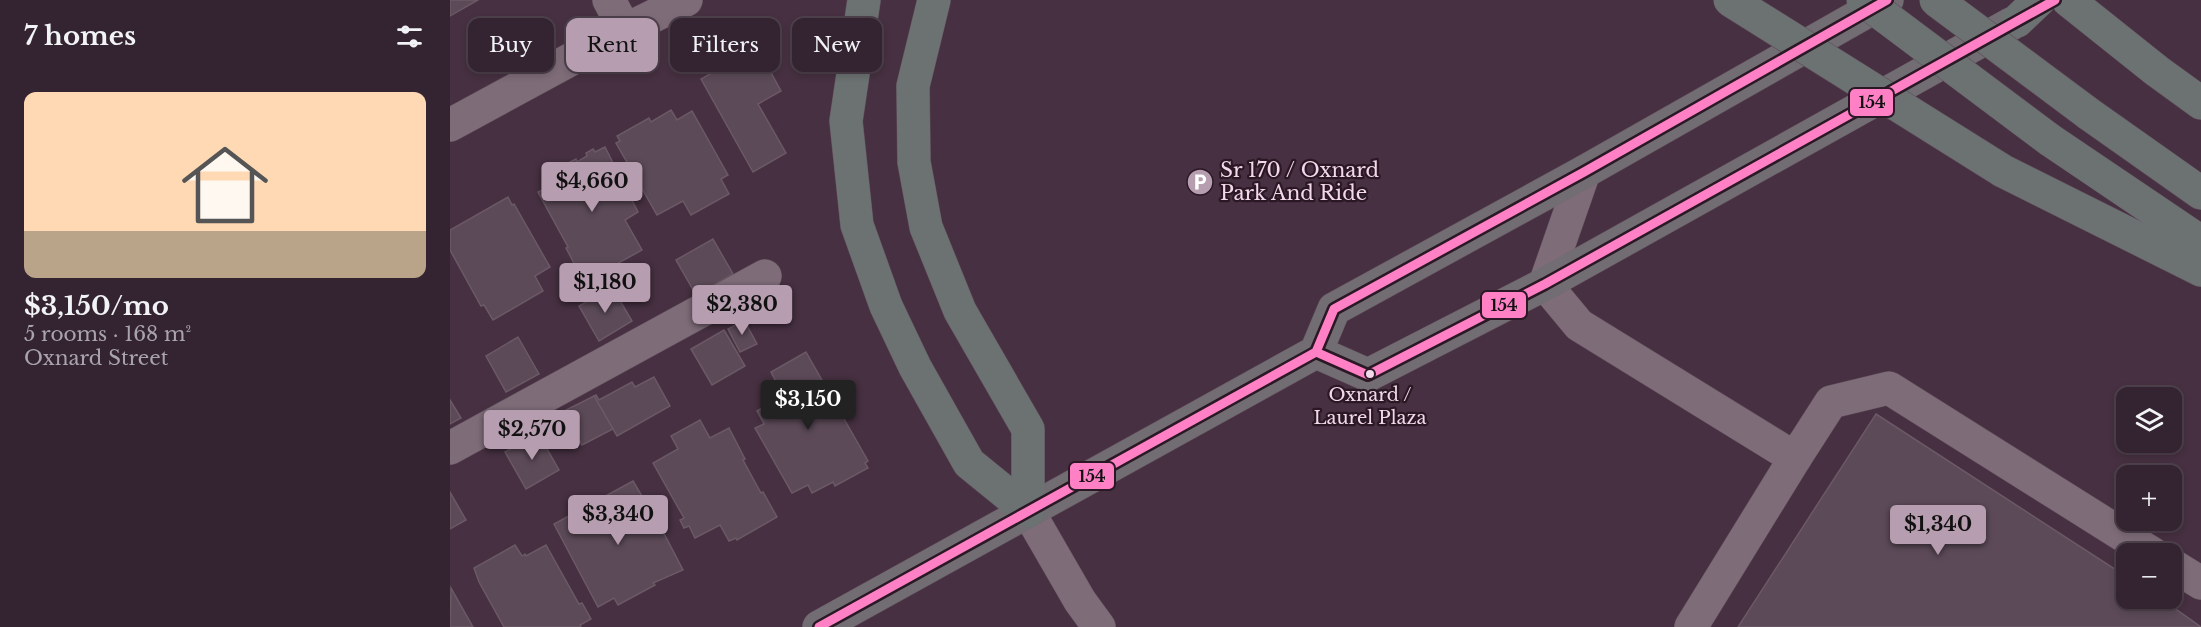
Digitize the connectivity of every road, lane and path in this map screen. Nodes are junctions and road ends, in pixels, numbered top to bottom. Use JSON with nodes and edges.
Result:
{"nodes":[{"id":1,"x":609,"y":0,"type":"edge"},
{"id":2,"x":686,"y":0,"type":"edge"},
{"id":3,"x":864,"y":0,"type":"edge"},
{"id":4,"x":934,"y":0,"type":"edge"},
{"id":5,"x":1730,"y":0,"type":"edge"},
{"id":6,"x":1863,"y":0,"type":"edge"},
{"id":7,"x":1887,"y":0,"type":"edge"},
{"id":8,"x":1936,"y":0,"type":"edge"},
{"id":9,"x":2055,"y":0,"type":"edge"},
{"id":10,"x":2068,"y":0,"type":"edge"},
{"id":11,"x":2028,"y":10,"type":"edge"},
{"id":12,"x":619,"y":18,"type":"edge"},
{"id":13,"x":650,"y":18,"type":"edge"},
{"id":14,"x":566,"y":62,"type":"edge"},
{"id":15,"x":2201,"y":103,"type":"edge"},
{"id":16,"x":450,"y":125,"type":"edge"},
{"id":17,"x":1584,"y":172,"type":"junction"},
{"id":18,"x":2201,"y":193,"type":"edge"},
{"id":19,"x":2201,"y":242,"type":"edge"},
{"id":20,"x":2201,"y":270,"type":"edge"},
{"id":21,"x":765,"y":276,"type":"dead end"},
{"id":22,"x":1545,"y":284,"type":"junction"},
{"id":23,"x":1316,"y":352,"type":"junction"},
{"id":24,"x":450,"y":448,"type":"edge"},
{"id":25,"x":1795,"y":458,"type":"junction"},
{"id":26,"x":1028,"y":511,"type":"junction"},
{"id":27,"x":2136,"y":543,"type":"edge"},
{"id":28,"x":2182,"y":572,"type":"edge"},
{"id":29,"x":2201,"y":584,"type":"edge"},
{"id":30,"x":819,"y":627,"type":"edge"},
{"id":31,"x":1099,"y":627,"type":"edge"},
{"id":32,"x":1691,"y":627,"type":"edge"}],
"edges":[{"from":1,"to":12,"type":"street"},
{"from":2,"to":13,"type":"street"},
{"from":3,"to":26,"type":"highway"},
{"from":4,"to":26,"type":"highway"},
{"from":5,"to":20,"type":"highway","bridge":true},
{"from":6,"to":19,"type":"highway","bridge":true},
{"from":7,"to":17,"type":"main road"},
{"from":8,"to":18,"type":"highway","bridge":true},
{"from":9,"to":11,"type":"main road"},
{"from":10,"to":15,"type":"highway"},
{"from":11,"to":22,"type":"main road"},
{"from":14,"to":16,"type":"street"},
{"from":17,"to":22,"type":"street"},
{"from":17,"to":23,"type":"main road"},
{"from":21,"to":24,"type":"street"},
{"from":22,"to":23,"type":"main road"},
{"from":22,"to":25,"type":"street"},
{"from":23,"to":26,"type":"main road"},
{"from":25,"to":27,"type":"street"},
{"from":25,"to":32,"type":"street"},
{"from":26,"to":30,"type":"main road"},
{"from":26,"to":31,"type":"street"},
{"from":28,"to":29,"type":"street"}]}
